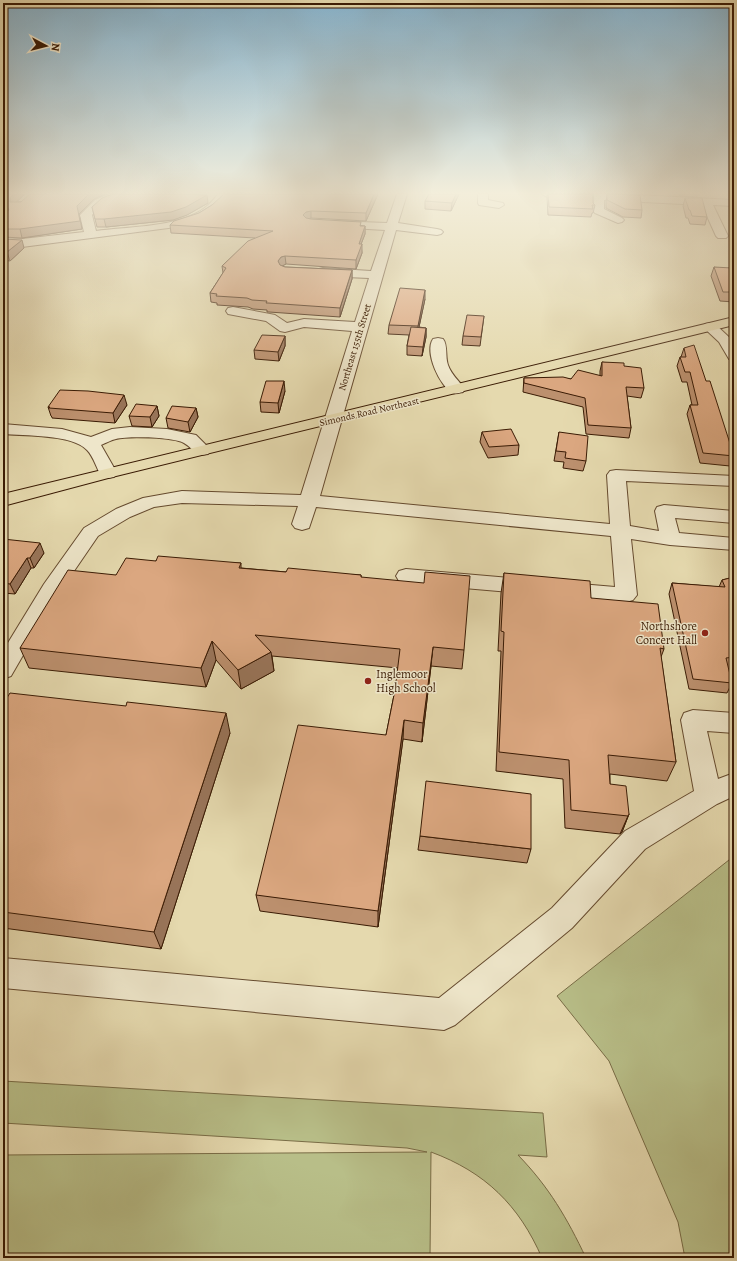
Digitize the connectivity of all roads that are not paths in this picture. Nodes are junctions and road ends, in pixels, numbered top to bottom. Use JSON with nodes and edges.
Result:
{"nodes":[{"id":1,"x":383,"y":253,"type":"edge"},
{"id":2,"x":308,"y":271,"type":"edge"},
{"id":3,"x":376,"y":275,"type":"junction"},
{"id":4,"x":233,"y":311,"type":"dead end"},
{"id":5,"x":734,"y":321,"type":"edge"},
{"id":6,"x":360,"y":327,"type":"junction"},
{"id":7,"x":710,"y":327,"type":"junction"},
{"id":8,"x":438,"y":342,"type":"dead end"},
{"id":9,"x":734,"y":356,"type":"edge"},
{"id":10,"x":457,"y":389,"type":"junction"},
{"id":11,"x":332,"y":419,"type":"junction"},
{"id":12,"x":3,"y":429,"type":"edge"},
{"id":13,"x":90,"y":443,"type":"junction"},
{"id":14,"x":202,"y":450,"type":"junction"},
{"id":15,"x":108,"y":473,"type":"junction"},
{"id":16,"x":734,"y":481,"type":"edge"},
{"id":17,"x":3,"y":500,"type":"edge"},
{"id":18,"x":310,"y":501,"type":"junction"},
{"id":19,"x":734,"y":517,"type":"edge"},
{"id":20,"x":302,"y":524,"type":"dead end"},
{"id":21,"x":620,"y":531,"type":"junction"},
{"id":22,"x":670,"y":540,"type":"junction"},
{"id":23,"x":734,"y":544,"type":"edge"},
{"id":24,"x":406,"y":576,"type":"dead end"},
{"id":25,"x":3,"y":670,"type":"edge"},
{"id":26,"x":734,"y":723,"type":"edge"},
{"id":27,"x":734,"y":784,"type":"edge"},
{"id":28,"x":708,"y":796,"type":"junction"},
{"id":29,"x":3,"y":973,"type":"edge"}],
"edges":[{"from":1,"to":3,"type":"street","name":"Northeast 155th Street"},
{"from":2,"to":3,"type":"street"},
{"from":3,"to":6,"type":"street","name":"Northeast 155th Street"},
{"from":4,"to":6,"type":"street"},
{"from":5,"to":7,"type":"main road","name":"Simonds Road Northeast"},
{"from":6,"to":11,"type":"street","name":"Northeast 155th Street"},
{"from":7,"to":9,"type":"street"},
{"from":7,"to":10,"type":"main road","name":"Simonds Road Northeast"},
{"from":8,"to":10,"type":"street"},
{"from":10,"to":11,"type":"main road","name":"Simonds Road Northeast"},
{"from":11,"to":14,"type":"main road","name":"Simonds Road Northeast"},
{"from":11,"to":18,"type":"street","name":"Northeast 155th Street"},
{"from":12,"to":13,"type":"street"},
{"from":13,"to":14,"type":"street"},
{"from":13,"to":15,"type":"street"},
{"from":14,"to":15,"type":"main road","name":"Simonds Road Northeast"},
{"from":15,"to":17,"type":"main road","name":"Simonds Road Northeast"},
{"from":16,"to":21,"type":"street"},
{"from":18,"to":20,"type":"street","name":"Northeast 155th Street"},
{"from":18,"to":21,"type":"street"},
{"from":18,"to":25,"type":"street"},
{"from":19,"to":22,"type":"street"},
{"from":21,"to":22,"type":"street"},
{"from":21,"to":24,"type":"street"},
{"from":22,"to":23,"type":"street"},
{"from":26,"to":28,"type":"street"},
{"from":27,"to":28,"type":"street"},
{"from":28,"to":29,"type":"street"}]}
